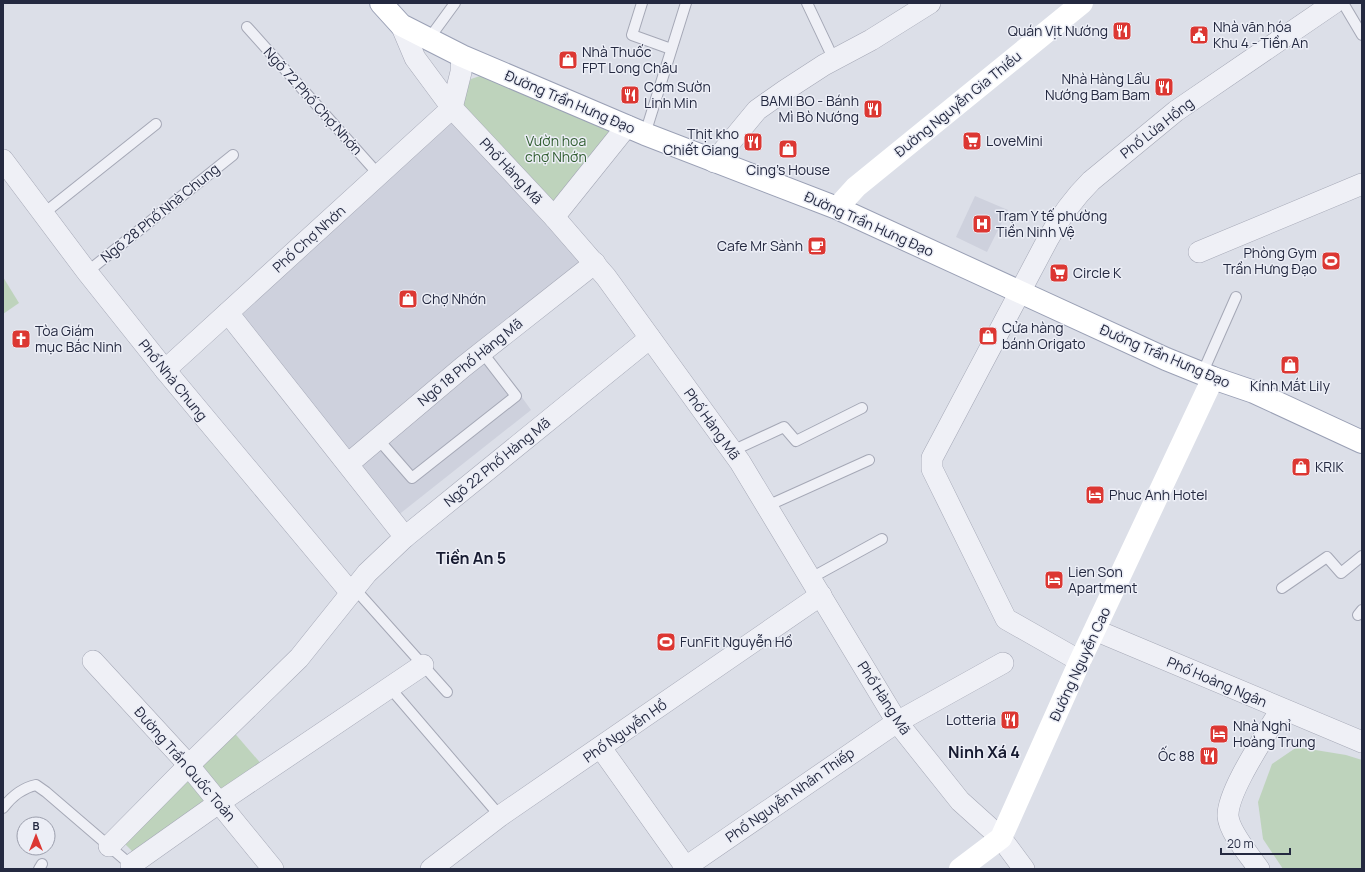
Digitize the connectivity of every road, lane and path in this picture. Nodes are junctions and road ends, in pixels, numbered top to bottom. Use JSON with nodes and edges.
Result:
{"nodes":[{"id":1,"x":381,"y":3,"type":"edge"},
{"id":2,"x":455,"y":3,"type":"edge"},
{"id":3,"x":642,"y":3,"type":"edge"},
{"id":4,"x":686,"y":3,"type":"edge"},
{"id":5,"x":807,"y":3,"type":"edge"},
{"id":6,"x":930,"y":3,"type":"edge"},
{"id":7,"x":1082,"y":3,"type":"edge"},
{"id":8,"x":1334,"y":3,"type":"edge"},
{"id":9,"x":1343,"y":3,"type":"edge"},
{"id":10,"x":401,"y":25,"type":"junction"},
{"id":11,"x":247,"y":27,"type":"dead end"},
{"id":12,"x":1362,"y":35,"type":"edge"},
{"id":13,"x":428,"y":40,"type":"junction"},
{"id":14,"x":671,"y":49,"type":"junction"},
{"id":15,"x":462,"y":56,"type":"junction"},
{"id":16,"x":834,"y":60,"type":"junction"},
{"id":17,"x":452,"y":108,"type":"junction"},
{"id":18,"x":156,"y":124,"type":"dead end"},
{"id":19,"x":636,"y":130,"type":"junction"},
{"id":20,"x":233,"y":154,"type":"dead end"},
{"id":21,"x":3,"y":160,"type":"edge"},
{"id":22,"x":714,"y":162,"type":"junction"},
{"id":23,"x":379,"y":175,"type":"junction"},
{"id":24,"x":1362,"y":184,"type":"edge"},
{"id":25,"x":837,"y":208,"type":"junction"},
{"id":26,"x":43,"y":214,"type":"junction"},
{"id":27,"x":554,"y":217,"type":"junction"},
{"id":28,"x":1200,"y":252,"type":"dead end"},
{"id":29,"x":595,"y":263,"type":"junction"},
{"id":30,"x":87,"y":272,"type":"junction"},
{"id":31,"x":1020,"y":292,"type":"junction"},
{"id":32,"x":1236,"y":296,"type":"dead end"},
{"id":33,"x":228,"y":313,"type":"junction"},
{"id":34,"x":650,"y":338,"type":"junction"},
{"id":35,"x":482,"y":352,"type":"junction"},
{"id":36,"x":165,"y":370,"type":"junction"},
{"id":37,"x":1208,"y":376,"type":"junction"},
{"id":38,"x":862,"y":408,"type":"dead end"},
{"id":39,"x":378,"y":438,"type":"junction"},
{"id":40,"x":1362,"y":442,"type":"edge"},
{"id":41,"x":732,"y":451,"type":"junction"},
{"id":42,"x":869,"y":460,"type":"dead end"},
{"id":43,"x":348,"y":464,"type":"junction"},
{"id":44,"x":767,"y":506,"type":"junction"},
{"id":45,"x":405,"y":537,"type":"junction"},
{"id":46,"x":882,"y":539,"type":"dead end"},
{"id":47,"x":1362,"y":556,"type":"edge"},
{"id":48,"x":816,"y":586,"type":"junction"},
{"id":49,"x":1282,"y":588,"type":"dead end"},
{"id":50,"x":353,"y":591,"type":"junction"},
{"id":51,"x":1095,"y":630,"type":"junction"},
{"id":52,"x":93,"y":661,"type":"dead end"},
{"id":53,"x":1080,"y":661,"type":"junction"},
{"id":54,"x":1003,"y":663,"type":"dead end"},
{"id":55,"x":423,"y":666,"type":"junction"},
{"id":56,"x":391,"y":689,"type":"junction"},
{"id":57,"x":447,"y":692,"type":"dead end"},
{"id":58,"x":1281,"y":709,"type":"junction"},
{"id":59,"x":897,"y":722,"type":"junction"},
{"id":60,"x":1362,"y":742,"type":"edge"},
{"id":61,"x":601,"y":748,"type":"junction"},
{"id":62,"x":188,"y":765,"type":"junction"},
{"id":63,"x":220,"y":802,"type":"junction"},
{"id":64,"x":3,"y":808,"type":"edge"},
{"id":65,"x":500,"y":816,"type":"junction"},
{"id":66,"x":1001,"y":838,"type":"junction"},
{"id":67,"x":109,"y":846,"type":"junction"},
{"id":68,"x":131,"y":865,"type":"joint"},
{"id":69,"x":685,"y":868,"type":"edge"},
{"id":70,"x":273,"y":869,"type":"edge"},
{"id":71,"x":431,"y":869,"type":"edge"},
{"id":72,"x":960,"y":869,"type":"edge"},
{"id":73,"x":1024,"y":869,"type":"edge"},
{"id":74,"x":1259,"y":869,"type":"edge"}],
"edges":[{"from":1,"to":10,"type":"main road","name":"Đường Trần Hưng Đạo"},
{"from":2,"to":13,"type":"lane"},
{"from":3,"to":14,"type":"lane"},
{"from":4,"to":14,"type":"lane"},
{"from":5,"to":16,"type":"lane"},
{"from":6,"to":16,"type":"street"},
{"from":7,"to":25,"type":"main road","name":"Đường Nguyễn Gia Thiều"},
{"from":8,"to":31,"type":"street","name":"Phố Lửa Hồng"},
{"from":9,"to":12,"type":"lane"},
{"from":10,"to":13,"type":"main road","name":"Đường Trần Hưng Đạo"},
{"from":10,"to":17,"type":"street","name":"Phố Hàng Mã"},
{"from":11,"to":23,"type":"lane","name":"Ngõ 72 Phố Chợ Nhớn"},
{"from":13,"to":15,"type":"main road","name":"Đường Trần Hưng Đạo"},
{"from":14,"to":19,"type":"lane"},
{"from":15,"to":17,"type":"street"},
{"from":15,"to":19,"type":"main road","name":"Đường Trần Hưng Đạo"},
{"from":16,"to":22,"type":"street"},
{"from":17,"to":23,"type":"street","name":"Phố Chợ Nhớn"},
{"from":17,"to":27,"type":"street","name":"Phố Hàng Mã"},
{"from":18,"to":26,"type":"lane"},
{"from":19,"to":22,"type":"main road","name":"Đường Trần Hưng Đạo"},
{"from":19,"to":27,"type":"street"},
{"from":20,"to":30,"type":"lane","name":"Ngõ 28 Phố Nhà Chung"},
{"from":21,"to":26,"type":"street","name":"Phố Nhà Chung"},
{"from":22,"to":25,"type":"main road","name":"Đường Trần Hưng Đạo"},
{"from":23,"to":33,"type":"street","name":"Phố Chợ Nhớn"},
{"from":24,"to":28,"type":"street"},
{"from":25,"to":31,"type":"main road","name":"Đường Trần Hưng Đạo"},
{"from":26,"to":30,"type":"street","name":"Phố Nhà Chung"},
{"from":27,"to":29,"type":"street","name":"Phố Hàng Mã"},
{"from":29,"to":34,"type":"street","name":"Phố Hàng Mã"},
{"from":29,"to":35,"type":"street","name":"Ngõ 18 Phố Hàng Mã"},
{"from":30,"to":36,"type":"street","name":"Phố Nhà Chung"},
{"from":31,"to":37,"type":"main road","name":"Đường Trần Hưng Đạo"},
{"from":31,"to":53,"type":"street","name":"Phố Lửa Hồng"},
{"from":32,"to":37,"type":"lane"},
{"from":33,"to":36,"type":"street","name":"Phố Chợ Nhớn"},
{"from":33,"to":43,"type":"street"},
{"from":34,"to":41,"type":"street","name":"Phố Hàng Mã"},
{"from":34,"to":45,"type":"street","name":"Ngõ 22 Phố Hàng Mã"},
{"from":35,"to":39,"type":"street","name":"Ngõ 18 Phố Hàng Mã"},
{"from":35,"to":39,"type":"lane"},
{"from":36,"to":50,"type":"street","name":"Phố Nhà Chung"},
{"from":37,"to":40,"type":"main road","name":"Đường Trần Hưng Đạo"},
{"from":37,"to":51,"type":"main road","name":"Đường Nguyễn Cao"},
{"from":38,"to":41,"type":"lane"},
{"from":39,"to":43,"type":"street","name":"Ngõ 18 Phố Hàng Mã"},
{"from":41,"to":44,"type":"street","name":"Phố Hàng Mã"},
{"from":42,"to":44,"type":"lane"},
{"from":43,"to":45,"type":"street"},
{"from":44,"to":48,"type":"street","name":"Phố Hàng Mã"},
{"from":45,"to":50,"type":"street","name":"Ngõ 22 Phố Hàng Mã"},
{"from":46,"to":48,"type":"lane"},
{"from":47,"to":49,"type":"lane"},
{"from":48,"to":59,"type":"street","name":"Phố Hàng Mã"},
{"from":48,"to":61,"type":"street","name":"Phố Nguyễn Hồ"},
{"from":50,"to":55,"type":"lane"},
{"from":50,"to":62,"type":"street","name":"Ngõ 22 Phố Hàng Mã"},
{"from":51,"to":53,"type":"main road","name":"Đường Nguyễn Cao"},
{"from":51,"to":58,"type":"street","name":"Phố Hoàng Ngân"},
{"from":52,"to":62,"type":"street","name":"Đường Trần Quốc Toản"},
{"from":53,"to":66,"type":"main road","name":"Đường Nguyễn Cao"},
{"from":54,"to":59,"type":"street","name":"Phố Nguyễn Nhân Thiếp"},
{"from":55,"to":56,"type":"street"},
{"from":55,"to":57,"type":"lane"},
{"from":56,"to":63,"type":"street"},
{"from":56,"to":65,"type":"lane"},
{"from":58,"to":60,"type":"street","name":"Phố Hoàng Ngân"},
{"from":58,"to":74,"type":"street"},
{"from":59,"to":66,"type":"street","name":"Phố Hàng Mã"},
{"from":59,"to":69,"type":"street","name":"Phố Nguyễn Nhân Thiếp"},
{"from":61,"to":65,"type":"street","name":"Phố Nguyễn Hồ"},
{"from":61,"to":69,"type":"street"},
{"from":62,"to":63,"type":"street","name":"Đường Trần Quốc Toản"},
{"from":62,"to":67,"type":"street","name":"Ngõ 22 Phố Hàng Mã"},
{"from":63,"to":68,"type":"street"},
{"from":63,"to":70,"type":"street","name":"Đường Trần Quốc Toản"},
{"from":64,"to":67,"type":"lane"},
{"from":65,"to":71,"type":"street","name":"Phố Nguyễn Hồ"},
{"from":66,"to":72,"type":"main road","name":"Đường Nguyễn Cao"},
{"from":66,"to":73,"type":"street","name":"Phố Hàng Mã"},
{"from":67,"to":68,"type":"lane"}]}
